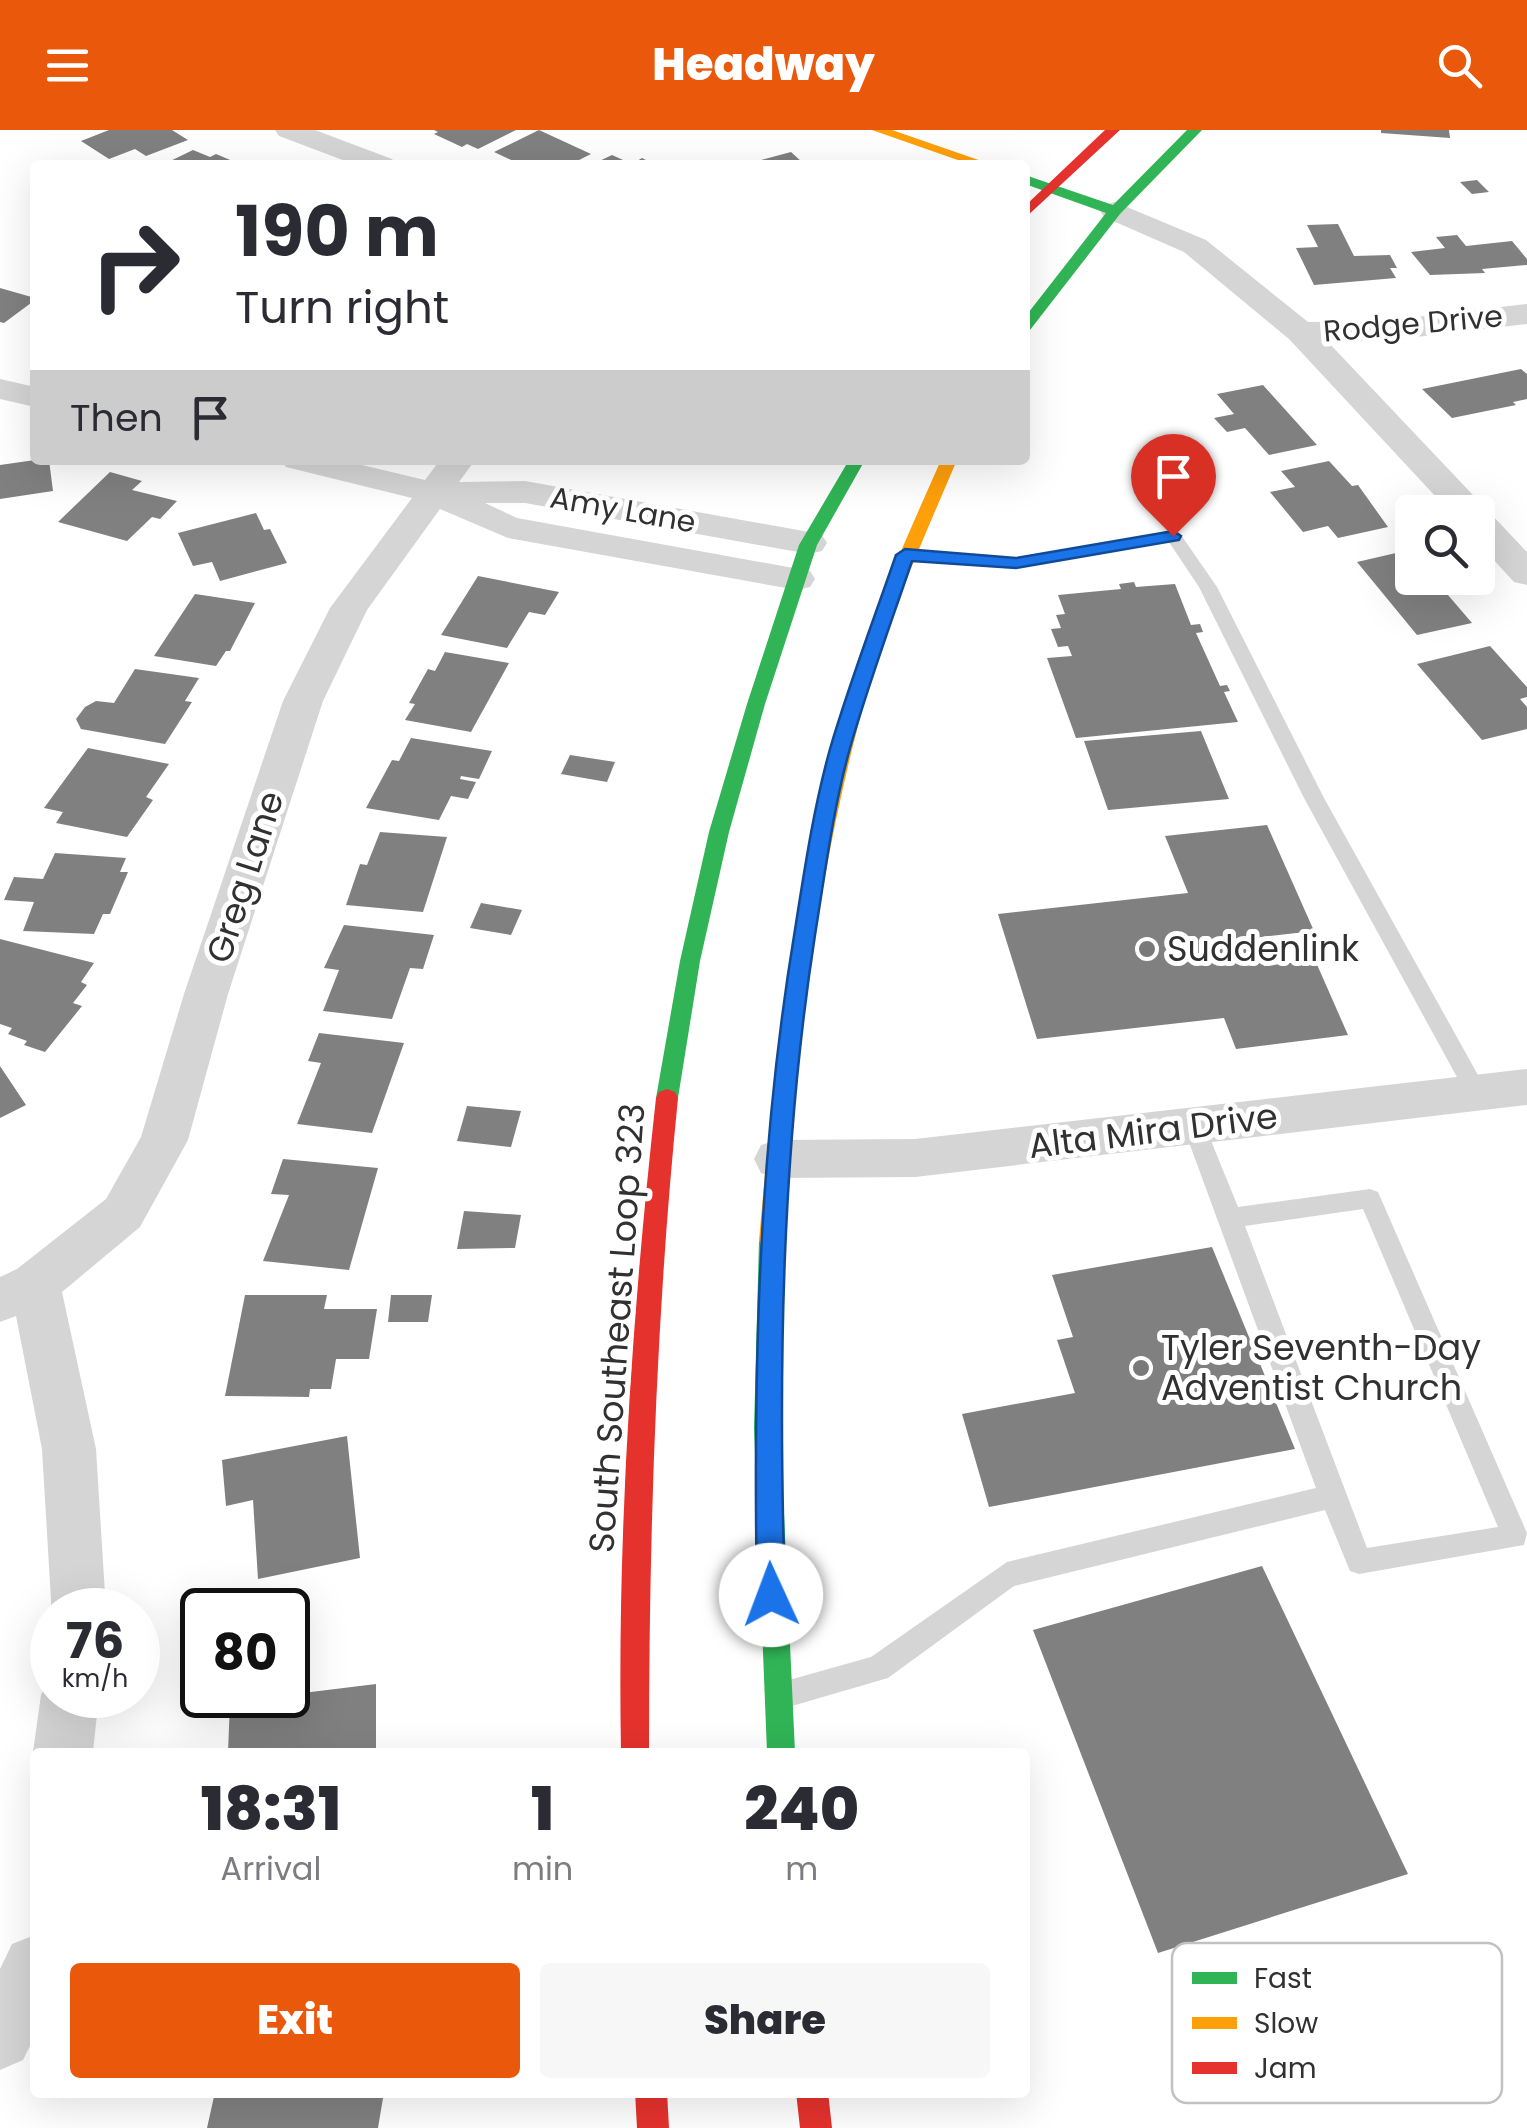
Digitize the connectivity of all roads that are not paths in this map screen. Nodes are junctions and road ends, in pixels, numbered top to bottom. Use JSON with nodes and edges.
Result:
{"nodes":[{"id":1,"x":289,"y":130,"type":"edge"},
{"id":2,"x":879,"y":130,"type":"edge"},
{"id":3,"x":1114,"y":130,"type":"edge"},
{"id":4,"x":1195,"y":130,"type":"edge"},
{"id":5,"x":369,"y":160,"type":"edge"},
{"id":6,"x":971,"y":160,"type":"edge"},
{"id":7,"x":1030,"y":181,"type":"edge"},
{"id":8,"x":1050,"y":188,"type":"junction"},
{"id":9,"x":1030,"y":209,"type":"edge"},
{"id":10,"x":1115,"y":211,"type":"junction"},
{"id":11,"x":1527,"y":314,"type":"edge"},
{"id":12,"x":1030,"y":321,"type":"edge"},
{"id":13,"x":1300,"y":332,"type":"junction"},
{"id":14,"x":0,"y":389,"type":"edge"},
{"id":15,"x":30,"y":396,"type":"edge"},
{"id":16,"x":345,"y":465,"type":"edge"},
{"id":17,"x":855,"y":465,"type":"edge"},
{"id":18,"x":947,"y":465,"type":"edge"},
{"id":19,"x":447,"y":476,"type":"edge"},
{"id":20,"x":1453,"y":495,"type":"edge"},
{"id":21,"x":1495,"y":540,"type":"edge"},
{"id":22,"x":809,"y":543,"type":"junction"},
{"id":23,"x":905,"y":555,"type":"junction"},
{"id":24,"x":1527,"y":574,"type":"edge"},
{"id":25,"x":797,"y":579,"type":"junction"},
{"id":26,"x":1527,"y":1087,"type":"edge"},
{"id":27,"x":1477,"y":1093,"type":"junction"},
{"id":28,"x":1194,"y":1126,"type":"junction"},
{"id":29,"x":778,"y":1159,"type":"junction"},
{"id":30,"x":1231,"y":1218,"type":"junction"},
{"id":31,"x":18,"y":1292,"type":"edge"},
{"id":32,"x":1332,"y":1496,"type":"junction"},
{"id":33,"x":77,"y":1588,"type":"edge"},
{"id":34,"x":776,"y":1696,"type":"junction"},
{"id":35,"x":67,"y":1718,"type":"edge"},
{"id":36,"x":63,"y":1748,"type":"edge"},
{"id":37,"x":635,"y":1748,"type":"edge"},
{"id":38,"x":781,"y":1748,"type":"edge"},
{"id":39,"x":30,"y":1977,"type":"edge"},
{"id":40,"x":0,"y":2037,"type":"edge"},
{"id":41,"x":651,"y":2098,"type":"edge"},
{"id":42,"x":813,"y":2098,"type":"edge"},
{"id":43,"x":653,"y":2128,"type":"edge"},
{"id":44,"x":816,"y":2128,"type":"edge"}],
"edges":[{"from":1,"to":5,"type":"street"},
{"from":2,"to":6,"type":"main road"},
{"from":3,"to":8,"type":"main road"},
{"from":4,"to":10,"type":"main road"},
{"from":7,"to":8,"type":"main road"},
{"from":8,"to":9,"type":"main road"},
{"from":8,"to":10,"type":"main road"},
{"from":10,"to":12,"type":"main road"},
{"from":10,"to":13,"type":"street"},
{"from":11,"to":13,"type":"street","name":"Rodge Drive"},
{"from":13,"to":20,"type":"street"},
{"from":14,"to":15,"type":"street"},
{"from":16,"to":19,"type":"street","name":"Amy Lane"},
{"from":17,"to":22,"type":"main road","name":"South Southeast Loop 323"},
{"from":18,"to":23,"type":"main road"},
{"from":19,"to":22,"type":"street","name":"Amy Lane"},
{"from":19,"to":25,"type":"street","name":"Amy Lane"},
{"from":19,"to":31,"type":"street","name":"Greg Lane"},
{"from":21,"to":24,"type":"street"},
{"from":22,"to":25,"type":"main road","name":"South Southeast Loop 323"},
{"from":23,"to":27,"type":"lane"},
{"from":23,"to":29,"type":"main road"},
{"from":25,"to":37,"type":"main road","name":"South Southeast Loop 323"},
{"from":26,"to":27,"type":"street","name":"Alta Mira Drive"},
{"from":27,"to":28,"type":"street","name":"Alta Mira Drive"},
{"from":28,"to":29,"type":"street","name":"Alta Mira Drive"},
{"from":28,"to":30,"type":"lane"},
{"from":29,"to":34,"type":"main road"},
{"from":30,"to":32,"type":"lane"},
{"from":30,"to":32,"type":"lane"},
{"from":31,"to":33,"type":"street"},
{"from":32,"to":34,"type":"lane"},
{"from":34,"to":38,"type":"main road"},
{"from":35,"to":36,"type":"street"},
{"from":39,"to":40,"type":"street"},
{"from":41,"to":43,"type":"main road"},
{"from":42,"to":44,"type":"main road"}]}
